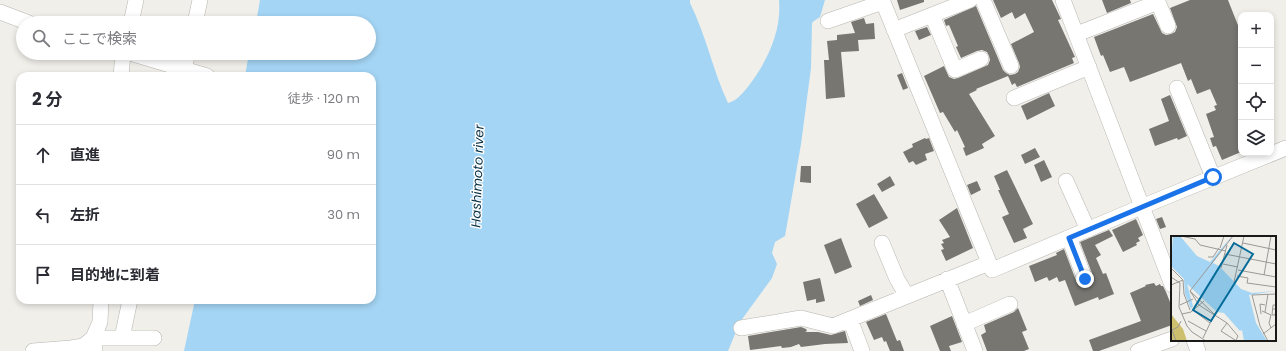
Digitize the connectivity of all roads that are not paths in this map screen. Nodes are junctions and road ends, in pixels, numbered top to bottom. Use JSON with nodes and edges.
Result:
{"nodes":[{"id":1,"x":136,"y":0,"type":"edge"},
{"id":2,"x":200,"y":0,"type":"edge"},
{"id":3,"x":970,"y":0,"type":"edge"},
{"id":4,"x":983,"y":0,"type":"edge"},
{"id":5,"x":1063,"y":0,"type":"edge"},
{"id":6,"x":1,"y":14,"type":"edge"},
{"id":7,"x":932,"y":15,"type":"junction"},
{"id":8,"x":132,"y":16,"type":"edge"},
{"id":9,"x":197,"y":16,"type":"edge"},
{"id":10,"x":16,"y":19,"type":"edge"},
{"id":11,"x":828,"y":21,"type":"dead end"},
{"id":12,"x":1168,"y":26,"type":"dead end"},
{"id":13,"x":894,"y":30,"type":"junction"},
{"id":14,"x":1077,"y":34,"type":"junction"},
{"id":15,"x":981,"y":59,"type":"dead end"},
{"id":16,"x":123,"y":60,"type":"edge"},
{"id":17,"x":149,"y":60,"type":"edge"},
{"id":18,"x":186,"y":60,"type":"edge"},
{"id":19,"x":1010,"y":66,"type":"dead end"},
{"id":20,"x":1089,"y":67,"type":"junction"},
{"id":21,"x":122,"y":72,"type":"edge"},
{"id":22,"x":180,"y":72,"type":"edge"},
{"id":23,"x":183,"y":72,"type":"edge"},
{"id":24,"x":1177,"y":88,"type":"dead end"},
{"id":25,"x":1014,"y":98,"type":"dead end"},
{"id":26,"x":1286,"y":148,"type":"edge"},
{"id":27,"x":1213,"y":177,"type":"junction"},
{"id":28,"x":1066,"y":181,"type":"dead end"},
{"id":29,"x":1141,"y":207,"type":"junction"},
{"id":30,"x":1088,"y":230,"type":"junction"},
{"id":31,"x":1069,"y":238,"type":"junction"},
{"id":32,"x":882,"y":243,"type":"dead end"},
{"id":33,"x":989,"y":263,"type":"junction"},
{"id":34,"x":947,"y":279,"type":"junction"},
{"id":35,"x":1085,"y":279,"type":"dead end"},
{"id":36,"x":1171,"y":282,"type":"edge"},
{"id":37,"x":907,"y":296,"type":"junction"},
{"id":38,"x":101,"y":304,"type":"edge"},
{"id":39,"x":129,"y":304,"type":"edge"},
{"id":40,"x":1010,"y":304,"type":"dead end"},
{"id":41,"x":850,"y":319,"type":"junction"},
{"id":42,"x":964,"y":324,"type":"junction"},
{"id":43,"x":741,"y":328,"type":"dead end"},
{"id":44,"x":122,"y":338,"type":"junction"},
{"id":45,"x":154,"y":338,"type":"dead end"},
{"id":46,"x":1171,"y":340,"type":"edge"},
{"id":47,"x":1194,"y":341,"type":"edge"},
{"id":48,"x":94,"y":345,"type":"edge"},
{"id":49,"x":33,"y":351,"type":"edge"},
{"id":50,"x":862,"y":351,"type":"edge"},
{"id":51,"x":975,"y":351,"type":"edge"},
{"id":52,"x":1138,"y":351,"type":"edge"},
{"id":53,"x":1198,"y":351,"type":"edge"}],
"edges":[{"from":1,"to":8,"type":"street"},
{"from":2,"to":9,"type":"street"},
{"from":3,"to":7,"type":"street"},
{"from":4,"to":19,"type":"street"},
{"from":5,"to":14,"type":"street"},
{"from":6,"to":10,"type":"street"},
{"from":7,"to":13,"type":"street"},
{"from":7,"to":15,"type":"street"},
{"from":11,"to":13,"type":"street"},
{"from":12,"to":14,"type":"street"},
{"from":13,"to":33,"type":"street"},
{"from":14,"to":20,"type":"street"},
{"from":16,"to":21,"type":"street"},
{"from":17,"to":22,"type":"street"},
{"from":18,"to":23,"type":"street"},
{"from":20,"to":25,"type":"street"},
{"from":20,"to":29,"type":"street"},
{"from":24,"to":27,"type":"street"},
{"from":26,"to":27,"type":"street"},
{"from":27,"to":29,"type":"street"},
{"from":28,"to":30,"type":"street"},
{"from":29,"to":30,"type":"street"},
{"from":29,"to":36,"type":"street"},
{"from":30,"to":31,"type":"street"},
{"from":31,"to":33,"type":"street"},
{"from":31,"to":35,"type":"street"},
{"from":32,"to":37,"type":"street"},
{"from":33,"to":34,"type":"street"},
{"from":34,"to":37,"type":"street"},
{"from":34,"to":42,"type":"street"},
{"from":37,"to":41,"type":"street"},
{"from":38,"to":48,"type":"street"},
{"from":39,"to":44,"type":"street"},
{"from":40,"to":42,"type":"street"},
{"from":41,"to":43,"type":"street"},
{"from":41,"to":50,"type":"street"},
{"from":42,"to":51,"type":"street"},
{"from":44,"to":45,"type":"street"},
{"from":44,"to":48,"type":"street"},
{"from":46,"to":52,"type":"street"},
{"from":47,"to":53,"type":"street"},
{"from":48,"to":49,"type":"street"}]}
